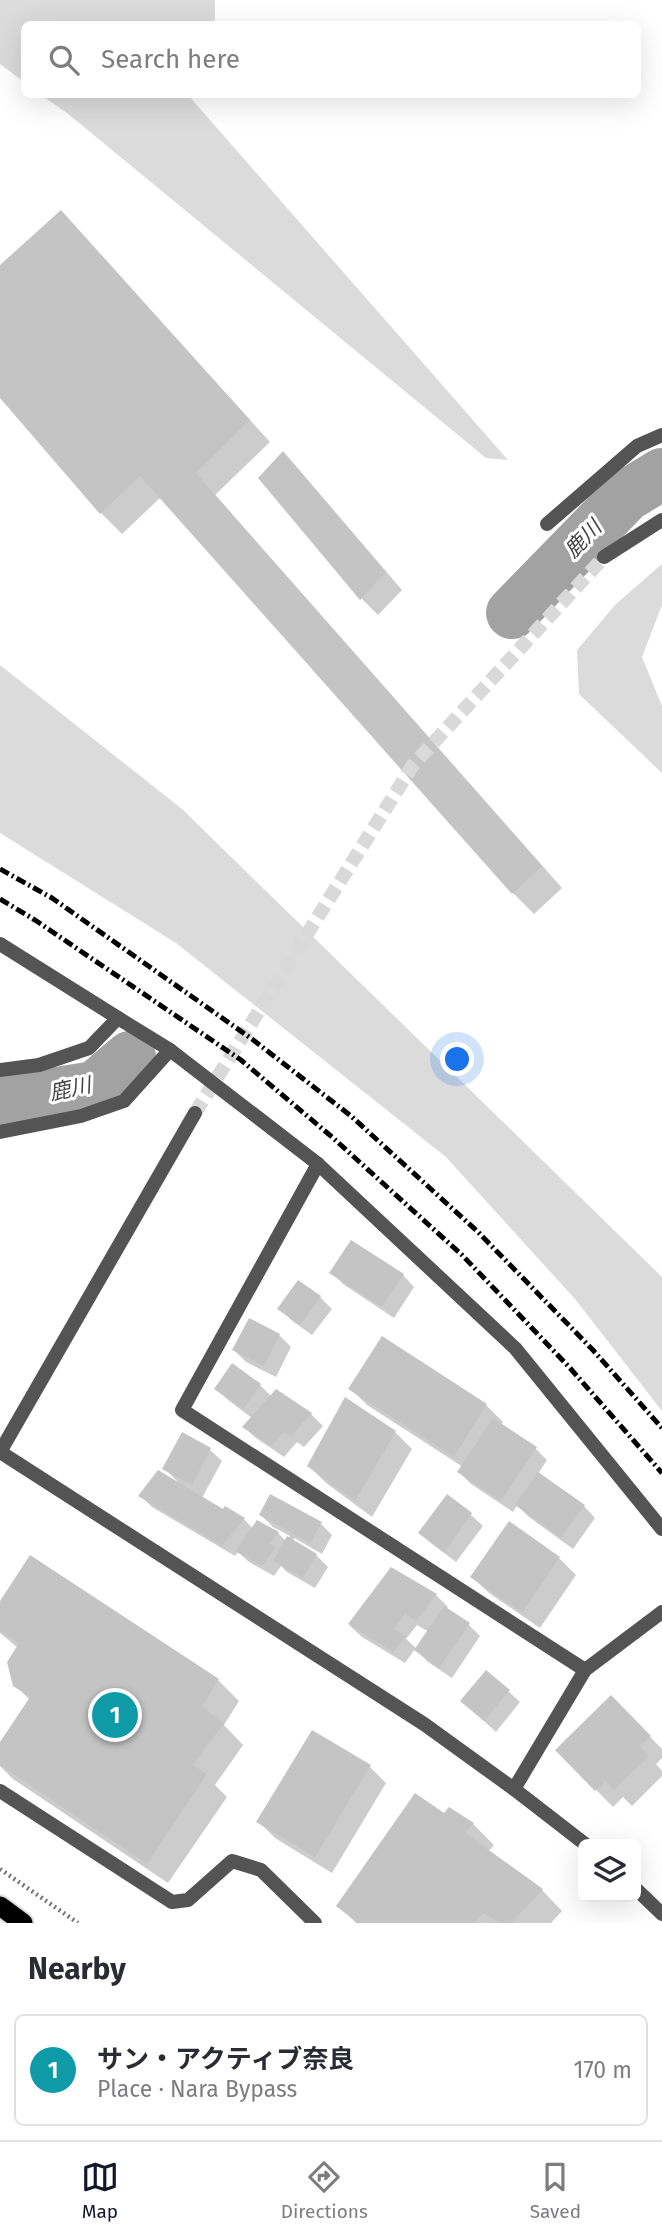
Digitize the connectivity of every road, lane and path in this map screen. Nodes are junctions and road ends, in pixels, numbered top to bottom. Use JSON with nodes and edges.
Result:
{"nodes":[{"id":1,"x":662,"y":435,"type":"edge"},
{"id":2,"x":662,"y":520,"type":"edge"},
{"id":3,"x":547,"y":524,"type":"dead end"},
{"id":4,"x":604,"y":557,"type":"tunnel mouth"},
{"id":5,"x":0,"y":944,"type":"edge"},
{"id":6,"x":118,"y":1018,"type":"junction"},
{"id":7,"x":170,"y":1050,"type":"junction"},
{"id":8,"x":0,"y":1070,"type":"edge"},
{"id":9,"x":195,"y":1113,"type":"tunnel mouth"},
{"id":10,"x":0,"y":1132,"type":"edge"},
{"id":11,"x":318,"y":1164,"type":"junction"},
{"id":12,"x":0,"y":1452,"type":"edge"},
{"id":13,"x":662,"y":1529,"type":"edge"},
{"id":14,"x":662,"y":1612,"type":"edge"},
{"id":15,"x":585,"y":1670,"type":"junction"},
{"id":16,"x":514,"y":1789,"type":"junction"},
{"id":17,"x":0,"y":1791,"type":"edge"},
{"id":18,"x":579,"y":1839,"type":"edge"},
{"id":19,"x":0,"y":1869,"type":"edge"},
{"id":20,"x":641,"y":1894,"type":"edge"},
{"id":21,"x":0,"y":1906,"type":"edge"},
{"id":22,"x":662,"y":1914,"type":"edge"},
{"id":23,"x":23,"y":1923,"type":"edge"},
{"id":24,"x":78,"y":1923,"type":"edge"},
{"id":25,"x":315,"y":1923,"type":"edge"}],
"edges":[{"from":1,"to":3,"type":"street"},
{"from":2,"to":4,"type":"street"},
{"from":5,"to":6,"type":"street"},
{"from":6,"to":7,"type":"street"},
{"from":6,"to":8,"type":"street"},
{"from":7,"to":10,"type":"street"},
{"from":7,"to":11,"type":"street"},
{"from":9,"to":12,"type":"street"},
{"from":11,"to":13,"type":"street"},
{"from":11,"to":15,"type":"street"},
{"from":12,"to":16,"type":"street"},
{"from":14,"to":15,"type":"street"},
{"from":15,"to":16,"type":"street"},
{"from":16,"to":18,"type":"street"},
{"from":17,"to":25,"type":"street"},
{"from":19,"to":24,"type":"path"},
{"from":20,"to":22,"type":"street"},
{"from":21,"to":23,"type":"highway"}]}
